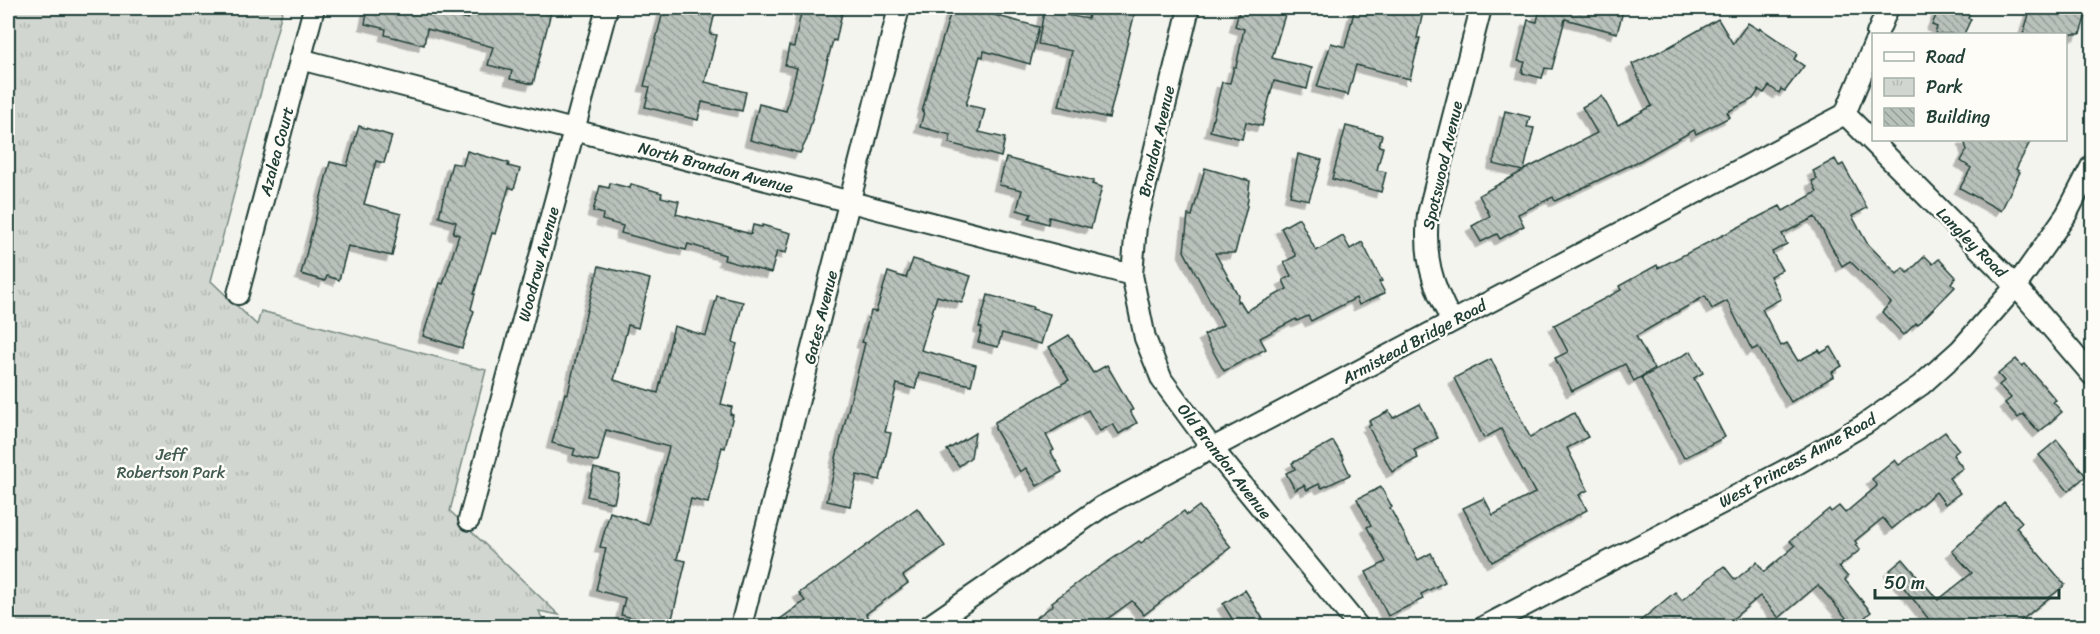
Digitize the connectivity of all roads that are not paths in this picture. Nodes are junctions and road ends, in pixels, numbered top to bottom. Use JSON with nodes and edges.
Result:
{"nodes":[{"id":1,"x":314,"y":8,"type":"edge"},
{"id":2,"x":607,"y":8,"type":"edge"},
{"id":3,"x":900,"y":8,"type":"edge"},
{"id":4,"x":1189,"y":8,"type":"edge"},
{"id":5,"x":1481,"y":8,"type":"edge"},
{"id":6,"x":1888,"y":8,"type":"edge"},
{"id":7,"x":1877,"y":33,"type":"edge"},
{"id":8,"x":1872,"y":49,"type":"edge"},
{"id":9,"x":300,"y":59,"type":"junction"},
{"id":10,"x":1845,"y":114,"type":"junction"},
{"id":11,"x":574,"y":130,"type":"junction"},
{"id":12,"x":2092,"y":165,"type":"edge"},
{"id":13,"x":849,"y":202,"type":"junction"},
{"id":14,"x":1132,"y":275,"type":"junction"},
{"id":15,"x":2016,"y":286,"type":"junction"},
{"id":16,"x":238,"y":294,"type":"dead end"},
{"id":17,"x":1452,"y":321,"type":"junction"},
{"id":18,"x":2092,"y":375,"type":"edge"},
{"id":19,"x":1212,"y":448,"type":"junction"},
{"id":20,"x":469,"y":520,"type":"dead end"},
{"id":21,"x":741,"y":627,"type":"edge"},
{"id":22,"x":929,"y":627,"type":"edge"},
{"id":23,"x":1358,"y":627,"type":"edge"},
{"id":24,"x":1485,"y":627,"type":"edge"}],
"edges":[{"from":1,"to":9,"type":"street","name":"Azalea Court"},
{"from":2,"to":11,"type":"street","name":"Woodrow Avenue"},
{"from":3,"to":13,"type":"street","name":"Gates Avenue"},
{"from":4,"to":14,"type":"street","name":"Brandon Avenue"},
{"from":5,"to":17,"type":"street","name":"Spotswood Avenue"},
{"from":6,"to":7,"type":"street"},
{"from":8,"to":10,"type":"street"},
{"from":9,"to":11,"type":"street","name":"North Brandon Avenue"},
{"from":9,"to":16,"type":"street","name":"Azalea Court"},
{"from":10,"to":15,"type":"street","name":"Langley Road"},
{"from":10,"to":17,"type":"street","name":"Armistead Bridge Road"},
{"from":11,"to":13,"type":"street","name":"North Brandon Avenue"},
{"from":11,"to":20,"type":"street","name":"Woodrow Avenue"},
{"from":12,"to":15,"type":"street","name":"West Princess Anne Road"},
{"from":13,"to":14,"type":"street","name":"North Brandon Avenue"},
{"from":13,"to":21,"type":"street","name":"Gates Avenue"},
{"from":14,"to":19,"type":"street","name":"Old Brandon Avenue"},
{"from":15,"to":18,"type":"street","name":"Langley Road"},
{"from":15,"to":24,"type":"street","name":"West Princess Anne Road"},
{"from":17,"to":19,"type":"street","name":"Armistead Bridge Road"},
{"from":19,"to":22,"type":"street","name":"Armistead Bridge Road"},
{"from":19,"to":23,"type":"street","name":"Old Brandon Avenue"}]}
